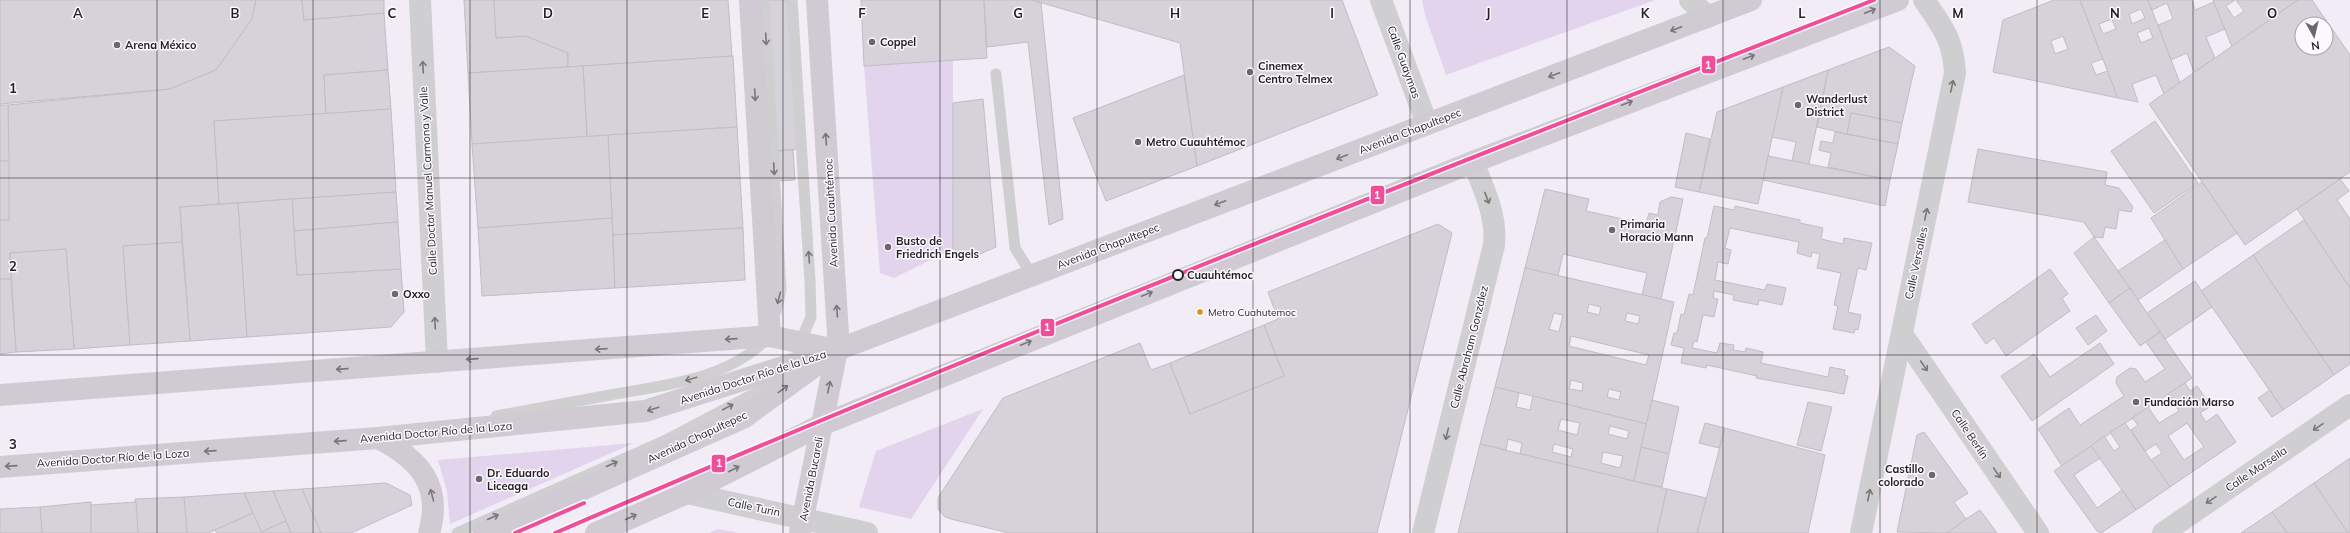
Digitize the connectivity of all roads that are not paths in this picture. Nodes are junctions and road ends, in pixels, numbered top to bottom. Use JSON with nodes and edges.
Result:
{"nodes":[{"id":1,"x":420,"y":0,"type":"edge"},
{"id":2,"x":750,"y":0,"type":"edge"},
{"id":3,"x":764,"y":0,"type":"edge"},
{"id":4,"x":792,"y":0,"type":"edge"},
{"id":5,"x":817,"y":0,"type":"edge"},
{"id":6,"x":1381,"y":0,"type":"edge"},
{"id":7,"x":1690,"y":0,"type":"edge"},
{"id":8,"x":1752,"y":0,"type":"edge"},
{"id":9,"x":1898,"y":0,"type":"edge"},
{"id":10,"x":1924,"y":0,"type":"edge"},
{"id":11,"x":1708,"y":17,"type":"junction"},
{"id":12,"x":996,"y":74,"type":"dead end"},
{"id":13,"x":1427,"y":124,"type":"junction"},
{"id":14,"x":1473,"y":162,"type":"junction"},
{"id":15,"x":1032,"y":275,"type":"junction"},
{"id":16,"x":1902,"y":334,"type":"junction"},
{"id":17,"x":770,"y":336,"type":"junction"},
{"id":18,"x":801,"y":342,"type":"junction"},
{"id":19,"x":837,"y":350,"type":"junction"},
{"id":20,"x":437,"y":362,"type":"junction"},
{"id":21,"x":786,"y":365,"type":"junction"},
{"id":22,"x":0,"y":395,"type":"edge"},
{"id":23,"x":2350,"y":405,"type":"edge"},
{"id":24,"x":821,"y":425,"type":"junction"},
{"id":25,"x":378,"y":438,"type":"junction"},
{"id":26,"x":0,"y":467,"type":"edge"},
{"id":27,"x":687,"y":493,"type":"junction"},
{"id":28,"x":802,"y":525,"type":"edge"},
{"id":29,"x":427,"y":532,"type":"edge"},
{"id":30,"x":458,"y":533,"type":"edge"},
{"id":31,"x":484,"y":533,"type":"edge"},
{"id":32,"x":596,"y":533,"type":"edge"},
{"id":33,"x":867,"y":533,"type":"edge"},
{"id":34,"x":1423,"y":533,"type":"edge"},
{"id":35,"x":1861,"y":533,"type":"edge"},
{"id":36,"x":2038,"y":533,"type":"edge"},
{"id":37,"x":2163,"y":533,"type":"edge"}],
"edges":[{"from":20,"to":1,"type":"street","name":"Calle Doctor Manuel Carmona y Valle","one_way":true},
{"from":2,"to":17,"type":"main road","one_way":true},
{"from":3,"to":17,"type":"lane","one_way":true},
{"from":18,"to":4,"type":"lane","one_way":true},
{"from":19,"to":5,"type":"main road","name":"Avenida Cuauhtémoc","one_way":true},
{"from":6,"to":13,"type":"street","name":"Calle Guaymas"},
{"from":7,"to":11,"type":"street"},
{"from":8,"to":11,"type":"main road","name":"Avenida Chapultepec"},
{"from":14,"to":9,"type":"main road","one_way":true},
{"from":16,"to":10,"type":"street","name":"Calle Versalles","one_way":true},
{"from":11,"to":13,"type":"main road","name":"Avenida Chapultepec","one_way":true},
{"from":12,"to":15,"type":"lane"},
{"from":13,"to":15,"type":"main road","name":"Avenida Chapultepec","one_way":true},
{"from":24,"to":14,"type":"main road","one_way":true},
{"from":14,"to":34,"type":"street","name":"Calle Abraham González","one_way":true},
{"from":15,"to":19,"type":"main road","name":"Avenida Chapultepec"},
{"from":35,"to":16,"type":"street","name":"Calle Versalles","one_way":true},
{"from":16,"to":36,"type":"street","name":"Calle Berlín","one_way":true},
{"from":17,"to":18,"type":"main road","name":"Avenida Doctor Río de la Loza"},
{"from":17,"to":20,"type":"main road","name":"Avenida Doctor Río de la Loza","one_way":true},
{"from":17,"to":25,"type":"lane","one_way":true},
{"from":18,"to":19,"type":"main road","name":"Avenida Doctor Río de la Loza"},
{"from":18,"to":21,"type":"lane"},
{"from":19,"to":21,"type":"main road","name":"Avenida Doctor Río de la Loza"},
{"from":24,"to":19,"type":"main road","name":"Avenida Cuauhtémoc","one_way":true},
{"from":31,"to":19,"type":"main road","name":"Avenida Chapultepec","one_way":true},
{"from":20,"to":22,"type":"main road","name":"Avenida Doctor Río de la Loza","one_way":true},
{"from":21,"to":25,"type":"main road","name":"Avenida Doctor Río de la Loza","one_way":true},
{"from":30,"to":21,"type":"lane","one_way":true},
{"from":23,"to":37,"type":"street","name":"Calle Marsella","one_way":true},
{"from":27,"to":24,"type":"main road","one_way":true},
{"from":24,"to":28,"type":"main road","name":"Avenida Bucareli"},
{"from":25,"to":26,"type":"main road","name":"Avenida Doctor Río de la Loza","one_way":true},
{"from":29,"to":25,"type":"main road","one_way":true},
{"from":27,"to":28,"type":"street","name":"Calle Turin"},
{"from":32,"to":27,"type":"main road","one_way":true},
{"from":28,"to":33,"type":"street","name":"Calle Turin"}]}
